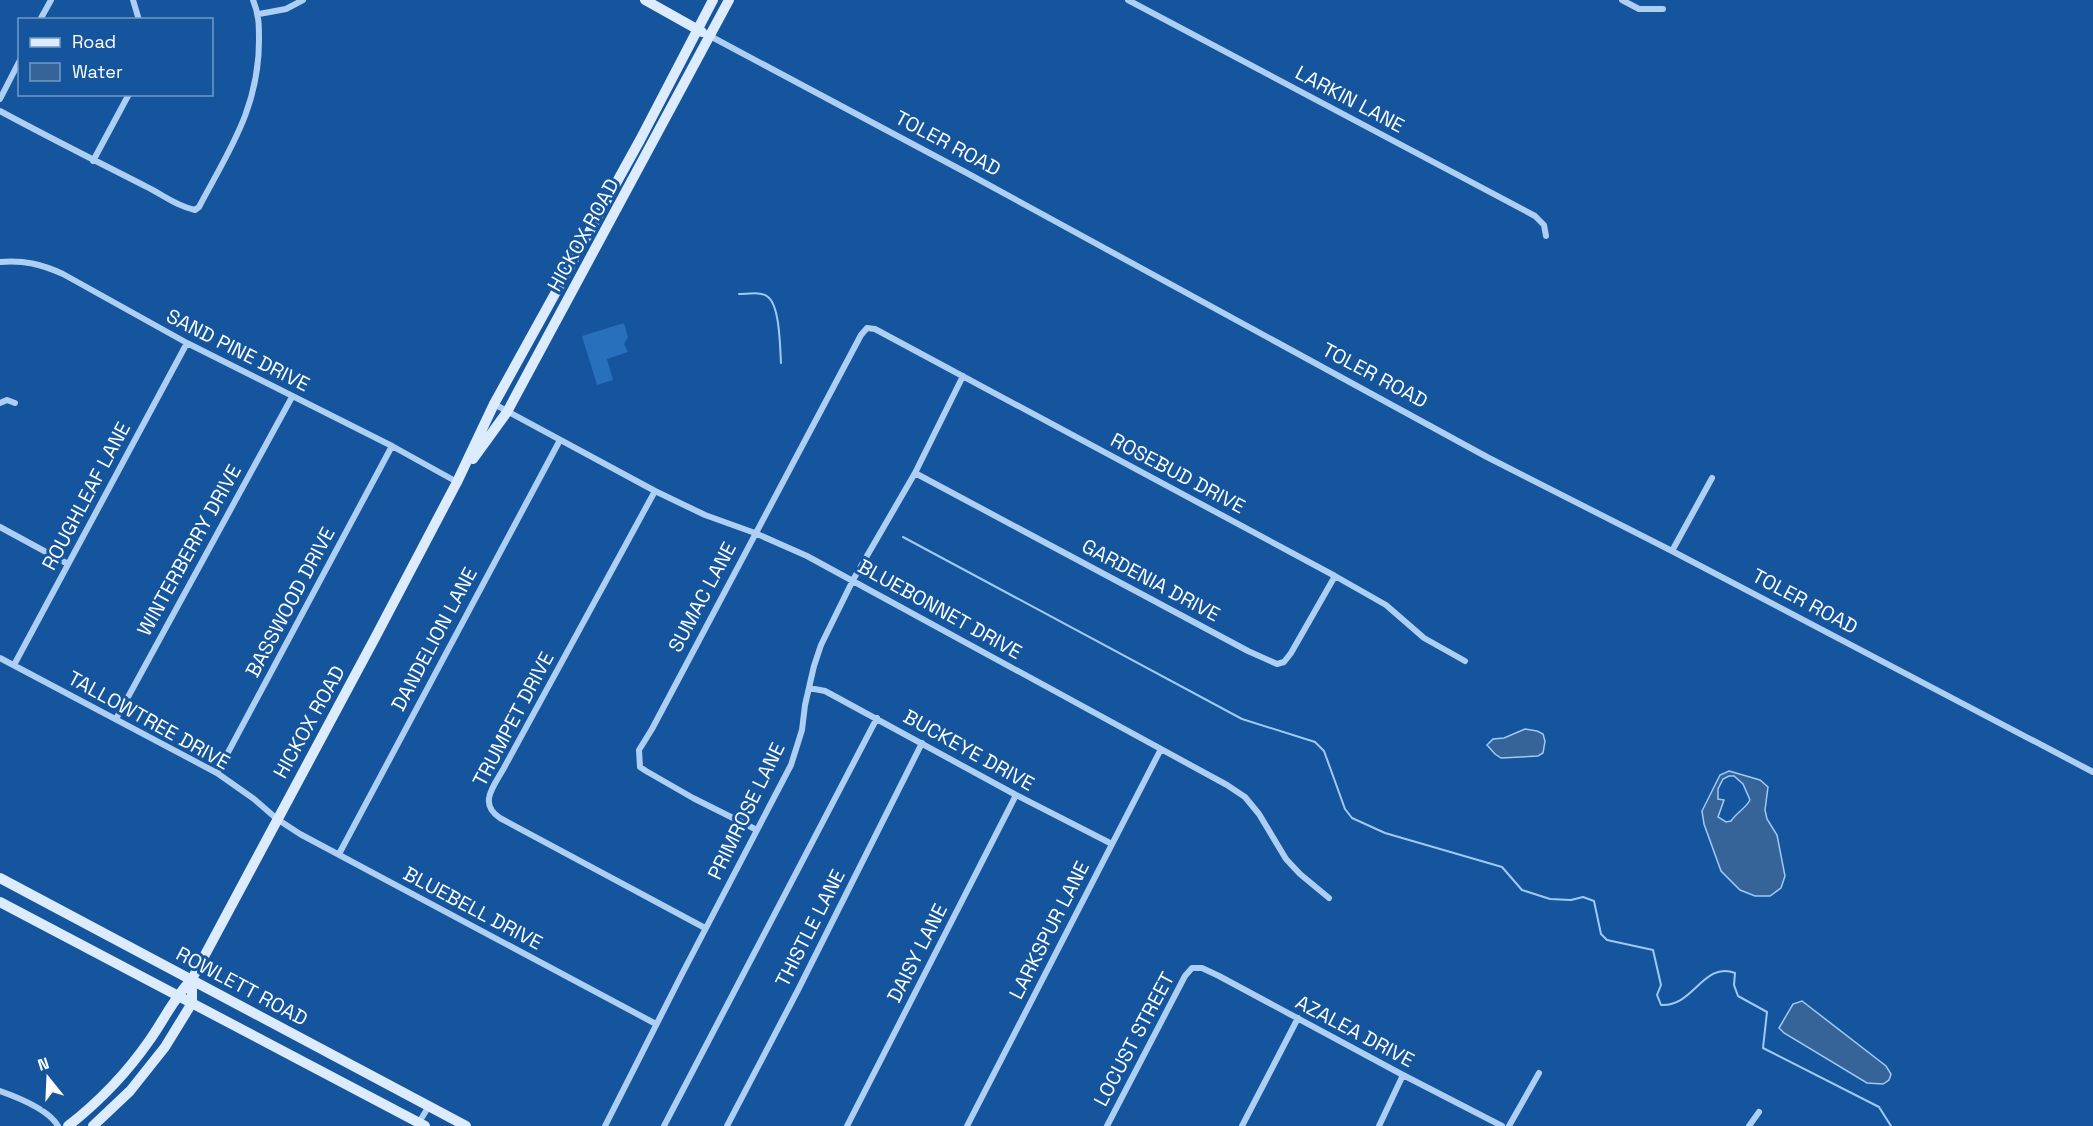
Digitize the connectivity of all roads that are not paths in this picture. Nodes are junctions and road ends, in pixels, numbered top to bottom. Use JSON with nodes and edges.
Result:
{"nodes":[{"id":1,"x":51,"y":0,"type":"edge"},
{"id":2,"x":133,"y":0,"type":"edge"},
{"id":3,"x":253,"y":0,"type":"edge"},
{"id":4,"x":303,"y":0,"type":"edge"},
{"id":5,"x":645,"y":0,"type":"edge"},
{"id":6,"x":713,"y":0,"type":"edge"},
{"id":7,"x":729,"y":0,"type":"edge"},
{"id":8,"x":1128,"y":0,"type":"edge"},
{"id":9,"x":1622,"y":0,"type":"edge"},
{"id":10,"x":1663,"y":9,"type":"dead end"},
{"id":11,"x":259,"y":14,"type":"junction"},
{"id":12,"x":41,"y":18,"type":"edge"},
{"id":13,"x":138,"y":18,"type":"edge"},
{"id":14,"x":698,"y":29,"type":"junction"},
{"id":15,"x":710,"y":36,"type":"junction"},
{"id":16,"x":18,"y":64,"type":"edge"},
{"id":17,"x":128,"y":96,"type":"edge"},
{"id":18,"x":0,"y":99,"type":"edge"},
{"id":19,"x":0,"y":111,"type":"edge"},
{"id":20,"x":93,"y":160,"type":"junction"},
{"id":21,"x":597,"y":216,"type":"junction"},
{"id":22,"x":610,"y":223,"type":"junction"},
{"id":23,"x":587,"y":234,"type":"junction"},
{"id":24,"x":1546,"y":236,"type":"dead end"},
{"id":25,"x":0,"y":262,"type":"edge"},
{"id":26,"x":558,"y":320,"type":"junction"},
{"id":27,"x":867,"y":328,"type":"joint"},
{"id":28,"x":187,"y":343,"type":"junction"},
{"id":29,"x":963,"y":376,"type":"junction"},
{"id":30,"x":292,"y":397,"type":"junction"},
{"id":31,"x":0,"y":403,"type":"edge"},
{"id":32,"x":15,"y":403,"type":"dead end"},
{"id":33,"x":494,"y":404,"type":"junction"},
{"id":34,"x":507,"y":412,"type":"junction"},
{"id":35,"x":560,"y":440,"type":"junction"},
{"id":36,"x":392,"y":446,"type":"junction"},
{"id":37,"x":915,"y":473,"type":"junction"},
{"id":38,"x":1712,"y":478,"type":"dead end"},
{"id":39,"x":457,"y":482,"type":"junction"},
{"id":40,"x":655,"y":491,"type":"junction"},
{"id":41,"x":0,"y":527,"type":"edge"},
{"id":42,"x":755,"y":533,"type":"junction"},
{"id":43,"x":1672,"y":551,"type":"junction"},
{"id":44,"x":68,"y":564,"type":"junction"},
{"id":45,"x":1335,"y":576,"type":"junction"},
{"id":46,"x":853,"y":580,"type":"junction"},
{"id":47,"x":0,"y":658,"type":"edge"},
{"id":48,"x":1465,"y":661,"type":"dead end"},
{"id":49,"x":14,"y":665,"type":"junction"},
{"id":50,"x":809,"y":688,"type":"junction"},
{"id":51,"x":116,"y":718,"type":"junction"},
{"id":52,"x":877,"y":718,"type":"junction"},
{"id":53,"x":922,"y":743,"type":"junction"},
{"id":54,"x":1161,"y":749,"type":"junction"},
{"id":55,"x":2093,"y":772,"type":"edge"},
{"id":56,"x":217,"y":773,"type":"junction"},
{"id":57,"x":1016,"y":795,"type":"junction"},
{"id":58,"x":277,"y":819,"type":"junction"},
{"id":59,"x":757,"y":830,"type":"junction"},
{"id":60,"x":1112,"y":844,"type":"junction"},
{"id":61,"x":339,"y":854,"type":"junction"},
{"id":62,"x":0,"y":878,"type":"edge"},
{"id":63,"x":1329,"y":897,"type":"dead end"},
{"id":64,"x":0,"y":902,"type":"edge"},
{"id":65,"x":705,"y":928,"type":"junction"},
{"id":66,"x":1192,"y":968,"type":"joint"},
{"id":67,"x":192,"y":980,"type":"junction"},
{"id":68,"x":177,"y":995,"type":"junction"},
{"id":69,"x":192,"y":1003,"type":"junction"},
{"id":70,"x":1298,"y":1018,"type":"junction"},
{"id":71,"x":656,"y":1024,"type":"junction"},
{"id":72,"x":126,"y":1072,"type":"junction"},
{"id":73,"x":1539,"y":1073,"type":"dead end"},
{"id":74,"x":1403,"y":1075,"type":"junction"},
{"id":75,"x":137,"y":1083,"type":"junction"},
{"id":76,"x":0,"y":1091,"type":"edge"},
{"id":77,"x":429,"y":1106,"type":"junction"},
{"id":78,"x":1759,"y":1112,"type":"dead end"},
{"id":79,"x":420,"y":1125,"type":"edge"},
{"id":80,"x":608,"y":1125,"type":"edge"},
{"id":81,"x":58,"y":1126,"type":"edge"},
{"id":82,"x":68,"y":1126,"type":"edge"},
{"id":83,"x":93,"y":1126,"type":"edge"},
{"id":84,"x":466,"y":1126,"type":"edge"},
{"id":85,"x":664,"y":1126,"type":"edge"},
{"id":86,"x":727,"y":1126,"type":"edge"},
{"id":87,"x":846,"y":1126,"type":"edge"},
{"id":88,"x":967,"y":1126,"type":"edge"},
{"id":89,"x":1107,"y":1126,"type":"edge"},
{"id":90,"x":1242,"y":1126,"type":"edge"},
{"id":91,"x":1379,"y":1126,"type":"edge"},
{"id":92,"x":1502,"y":1126,"type":"edge"},
{"id":93,"x":1509,"y":1126,"type":"edge"},
{"id":94,"x":1749,"y":1126,"type":"edge"}],
"edges":[{"from":1,"to":12,"type":"street"},
{"from":2,"to":13,"type":"street"},
{"from":3,"to":11,"type":"street"},
{"from":4,"to":11,"type":"street"},
{"from":5,"to":14,"type":"street","name":"TOLER ROAD"},
{"from":6,"to":14,"type":"street","name":"HICKOX ROAD"},
{"from":7,"to":15,"type":"street","name":"HICKOX ROAD"},
{"from":8,"to":24,"type":"street","name":"LARKIN LANE"},
{"from":9,"to":10,"type":"street"},
{"from":11,"to":20,"type":"street"},
{"from":14,"to":15,"type":"street","name":"TOLER ROAD"},
{"from":14,"to":21,"type":"street","name":"HICKOX ROAD"},
{"from":15,"to":22,"type":"street","name":"HICKOX ROAD"},
{"from":15,"to":43,"type":"street","name":"TOLER ROAD"},
{"from":16,"to":18,"type":"street"},
{"from":17,"to":20,"type":"street"},
{"from":19,"to":20,"type":"street"},
{"from":21,"to":22,"type":"street"},
{"from":21,"to":23,"type":"street","name":"HICKOX ROAD"},
{"from":22,"to":26,"type":"street","name":"HICKOX ROAD"},
{"from":23,"to":26,"type":"street"},
{"from":23,"to":33,"type":"street","name":"HICKOX ROAD"},
{"from":25,"to":28,"type":"street","name":"SAND PINE DRIVE"},
{"from":26,"to":34,"type":"street","name":"HICKOX ROAD"},
{"from":27,"to":29,"type":"street","name":"ROSEBUD DRIVE"},
{"from":27,"to":42,"type":"street","name":"SUMAC LANE"},
{"from":28,"to":30,"type":"street","name":"SAND PINE DRIVE"},
{"from":28,"to":44,"type":"street","name":"ROUGHLEAF LANE"},
{"from":29,"to":37,"type":"street","name":"PRIMROSE LANE"},
{"from":29,"to":45,"type":"street","name":"ROSEBUD DRIVE"},
{"from":30,"to":36,"type":"street","name":"SAND PINE DRIVE"},
{"from":30,"to":51,"type":"street","name":"WINTERBERRY DRIVE"},
{"from":31,"to":32,"type":"street"},
{"from":33,"to":34,"type":"street","name":"BLUEBONNET DRIVE"},
{"from":33,"to":39,"type":"street","name":"HICKOX ROAD"},
{"from":34,"to":35,"type":"street","name":"BLUEBONNET DRIVE"},
{"from":34,"to":39,"type":"street","name":"HICKOX ROAD"},
{"from":35,"to":40,"type":"street","name":"BLUEBONNET DRIVE"},
{"from":35,"to":61,"type":"street","name":"DANDELION LANE"},
{"from":36,"to":39,"type":"street","name":"SAND PINE DRIVE"},
{"from":36,"to":56,"type":"street","name":"BASSWOOD DRIVE"},
{"from":37,"to":45,"type":"street","name":"GARDENIA DRIVE"},
{"from":37,"to":46,"type":"street","name":"PRIMROSE LANE"},
{"from":38,"to":43,"type":"street"},
{"from":39,"to":58,"type":"street","name":"HICKOX ROAD"},
{"from":40,"to":42,"type":"street","name":"BLUEBONNET DRIVE"},
{"from":40,"to":65,"type":"street","name":"TRUMPET DRIVE"},
{"from":41,"to":44,"type":"street"},
{"from":42,"to":46,"type":"street","name":"BLUEBONNET DRIVE"},
{"from":42,"to":59,"type":"street","name":"SUMAC LANE"},
{"from":43,"to":55,"type":"street","name":"TOLER ROAD"},
{"from":44,"to":49,"type":"street","name":"ROUGHLEAF LANE"},
{"from":45,"to":48,"type":"street","name":"ROSEBUD DRIVE"},
{"from":46,"to":50,"type":"street","name":"PRIMROSE LANE"},
{"from":46,"to":54,"type":"street","name":"BLUEBONNET DRIVE"},
{"from":47,"to":49,"type":"street","name":"TALLOWTREE DRIVE"},
{"from":49,"to":51,"type":"street","name":"TALLOWTREE DRIVE"},
{"from":50,"to":52,"type":"street","name":"BUCKEYE DRIVE"},
{"from":50,"to":59,"type":"street","name":"PRIMROSE LANE"},
{"from":51,"to":56,"type":"street","name":"TALLOWTREE DRIVE"},
{"from":52,"to":53,"type":"street","name":"BUCKEYE DRIVE"},
{"from":52,"to":85,"type":"street"},
{"from":53,"to":57,"type":"street","name":"BUCKEYE DRIVE"},
{"from":53,"to":86,"type":"street","name":"THISTLE LANE"},
{"from":54,"to":60,"type":"street","name":"LARKSPUR LANE"},
{"from":54,"to":63,"type":"street","name":"BLUEBONNET DRIVE"},
{"from":56,"to":58,"type":"street","name":"TALLOWTREE DRIVE"},
{"from":57,"to":60,"type":"street","name":"BUCKEYE DRIVE"},
{"from":57,"to":87,"type":"street","name":"DAISY LANE"},
{"from":58,"to":61,"type":"street","name":"BLUEBELL DRIVE"},
{"from":58,"to":67,"type":"street","name":"HICKOX ROAD"},
{"from":59,"to":65,"type":"street","name":"PRIMROSE LANE"},
{"from":60,"to":88,"type":"street","name":"LARKSPUR LANE"},
{"from":61,"to":71,"type":"street","name":"BLUEBELL DRIVE"},
{"from":62,"to":67,"type":"street","name":"ROWLETT ROAD"},
{"from":64,"to":68,"type":"street","name":"ROWLETT ROAD"},
{"from":65,"to":71,"type":"street","name":"PRIMROSE LANE"},
{"from":66,"to":70,"type":"street","name":"AZALEA DRIVE"},
{"from":66,"to":89,"type":"street","name":"LOCUST STREET"},
{"from":67,"to":68,"type":"street","name":"HICKOX ROAD"},
{"from":67,"to":69,"type":"street","name":"HICKOX ROAD"},
{"from":67,"to":77,"type":"street","name":"ROWLETT ROAD"},
{"from":68,"to":69,"type":"street","name":"ROWLETT ROAD"},
{"from":68,"to":72,"type":"street","name":"HICKOX ROAD"},
{"from":69,"to":75,"type":"street"},
{"from":69,"to":79,"type":"street","name":"ROWLETT ROAD"},
{"from":70,"to":74,"type":"street","name":"AZALEA DRIVE"},
{"from":70,"to":90,"type":"street"},
{"from":71,"to":80,"type":"street","name":"PRIMROSE LANE"},
{"from":72,"to":75,"type":"street"},
{"from":72,"to":82,"type":"street","name":"HICKOX ROAD"},
{"from":73,"to":93,"type":"street"},
{"from":74,"to":91,"type":"street"},
{"from":74,"to":92,"type":"street","name":"AZALEA DRIVE"},
{"from":75,"to":83,"type":"street"},
{"from":76,"to":81,"type":"street"},
{"from":77,"to":79,"type":"street"},
{"from":77,"to":84,"type":"street","name":"ROWLETT ROAD"},
{"from":78,"to":94,"type":"street"}]}
